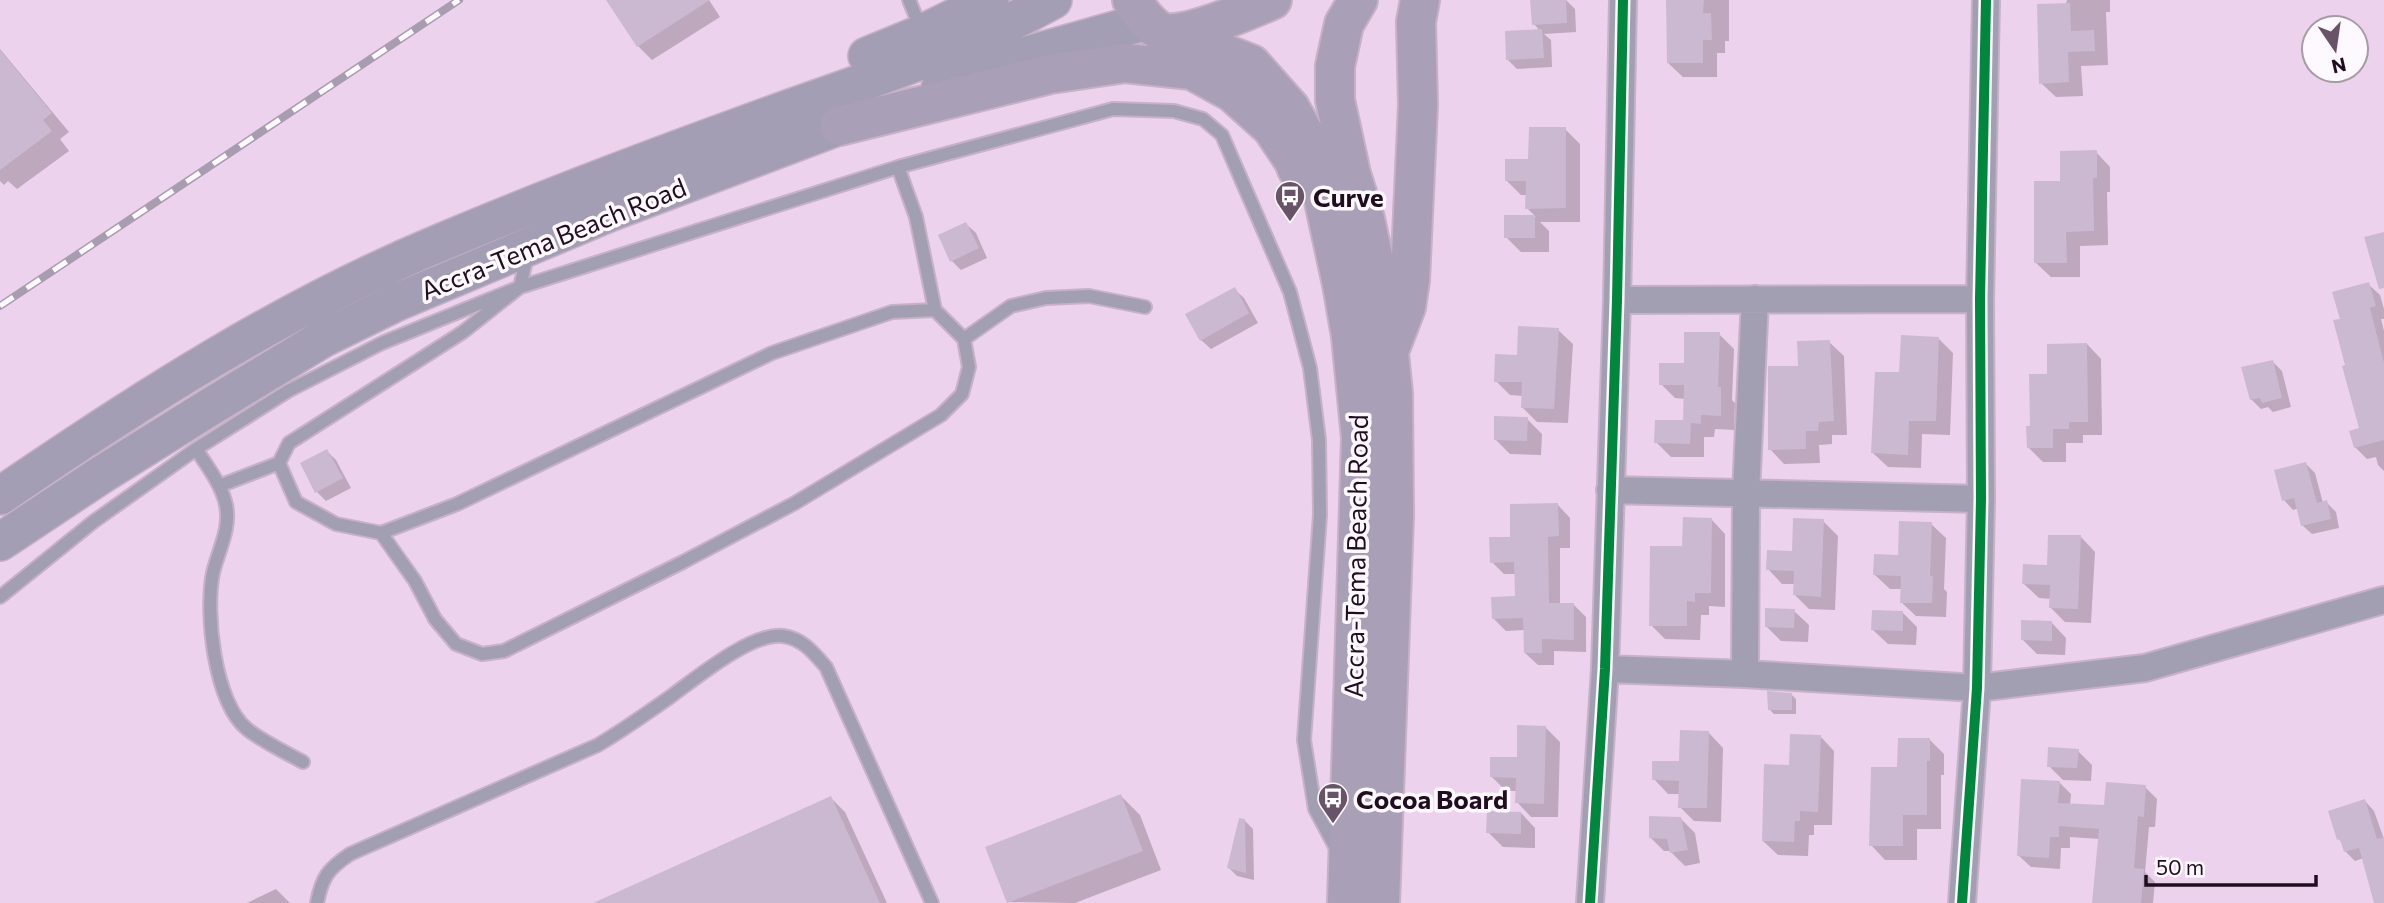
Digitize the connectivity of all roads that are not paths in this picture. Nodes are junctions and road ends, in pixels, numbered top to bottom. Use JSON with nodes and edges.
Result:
{"nodes":[{"id":1,"x":990,"y":0,"type":"edge"},
{"id":2,"x":1053,"y":0,"type":"edge"},
{"id":3,"x":1272,"y":0,"type":"edge"},
{"id":4,"x":1358,"y":0,"type":"edge"},
{"id":5,"x":1420,"y":0,"type":"edge"},
{"id":6,"x":1623,"y":0,"type":"edge"},
{"id":7,"x":1986,"y":0,"type":"edge"},
{"id":8,"x":916,"y":17,"type":"edge"},
{"id":9,"x":1151,"y":18,"type":"edge"},
{"id":10,"x":757,"y":121,"type":"junction"},
{"id":11,"x":839,"y":126,"type":"junction"},
{"id":12,"x":898,"y":167,"type":"junction"},
{"id":13,"x":518,"y":231,"type":"junction"},
{"id":14,"x":1342,"y":284,"type":"junction"},
{"id":15,"x":520,"y":287,"type":"junction"},
{"id":16,"x":1755,"y":299,"type":"junction"},
{"id":17,"x":1980,"y":299,"type":"junction"},
{"id":18,"x":1617,"y":300,"type":"junction"},
{"id":19,"x":1145,"y":307,"type":"dead end"},
{"id":20,"x":935,"y":310,"type":"junction"},
{"id":21,"x":964,"y":339,"type":"junction"},
{"id":22,"x":1388,"y":351,"type":"junction"},
{"id":23,"x":196,"y":449,"type":"junction"},
{"id":24,"x":279,"y":463,"type":"junction"},
{"id":25,"x":219,"y":486,"type":"junction"},
{"id":26,"x":1610,"y":490,"type":"junction"},
{"id":27,"x":1746,"y":493,"type":"junction"},
{"id":28,"x":0,"y":496,"type":"edge"},
{"id":29,"x":1981,"y":499,"type":"junction"},
{"id":30,"x":381,"y":533,"type":"junction"},
{"id":31,"x":0,"y":542,"type":"edge"},
{"id":32,"x":0,"y":597,"type":"edge"},
{"id":33,"x":2384,"y":600,"type":"edge"},
{"id":34,"x":1605,"y":669,"type":"junction"},
{"id":35,"x":1745,"y":674,"type":"junction"},
{"id":36,"x":1977,"y":688,"type":"junction"},
{"id":37,"x":303,"y":762,"type":"dead end"},
{"id":38,"x":1348,"y":888,"type":"edge"},
{"id":39,"x":317,"y":903,"type":"edge"},
{"id":40,"x":932,"y":903,"type":"edge"},
{"id":41,"x":1380,"y":903,"type":"edge"},
{"id":42,"x":1590,"y":903,"type":"edge"},
{"id":43,"x":1962,"y":903,"type":"edge"}],
"edges":[{"from":1,"to":8,"type":"main road"},
{"from":2,"to":10,"type":"main road"},
{"from":3,"to":9,"type":"main road"},
{"from":4,"to":22,"type":"main road","name":"Accra-Tema Beach Road"},
{"from":5,"to":22,"type":"main road"},
{"from":6,"to":18,"type":"street"},
{"from":7,"to":17,"type":"street"},
{"from":8,"to":10,"type":"main road"},
{"from":9,"to":11,"type":"main road","name":"Accra-Tema Beach Road"},
{"from":9,"to":14,"type":"main road","name":"Accra-Tema Beach Road"},
{"from":10,"to":13,"type":"main road"},
{"from":11,"to":13,"type":"main road","name":"Accra-Tema Beach Road"},
{"from":11,"to":14,"type":"main road"},
{"from":12,"to":15,"type":"lane"},
{"from":12,"to":20,"type":"lane"},
{"from":12,"to":38,"type":"lane"},
{"from":13,"to":15,"type":"lane"},
{"from":13,"to":28,"type":"main road"},
{"from":13,"to":31,"type":"main road","name":"Accra-Tema Beach Road"},
{"from":14,"to":38,"type":"main road","name":"Accra-Tema Beach Road"},
{"from":15,"to":23,"type":"lane"},
{"from":15,"to":24,"type":"lane"},
{"from":16,"to":17,"type":"street"},
{"from":16,"to":18,"type":"street"},
{"from":16,"to":27,"type":"street"},
{"from":17,"to":29,"type":"street"},
{"from":18,"to":26,"type":"street"},
{"from":19,"to":21,"type":"lane"},
{"from":20,"to":21,"type":"lane"},
{"from":20,"to":30,"type":"lane"},
{"from":21,"to":30,"type":"lane"},
{"from":22,"to":41,"type":"main road","name":"Accra-Tema Beach Road"},
{"from":23,"to":25,"type":"lane"},
{"from":23,"to":32,"type":"lane"},
{"from":24,"to":25,"type":"lane"},
{"from":24,"to":30,"type":"lane"},
{"from":25,"to":37,"type":"lane"},
{"from":26,"to":27,"type":"street"},
{"from":26,"to":34,"type":"street"},
{"from":27,"to":29,"type":"street"},
{"from":27,"to":35,"type":"street"},
{"from":29,"to":36,"type":"street"},
{"from":33,"to":36,"type":"street"},
{"from":34,"to":35,"type":"street"},
{"from":34,"to":42,"type":"street"},
{"from":35,"to":36,"type":"street"},
{"from":36,"to":43,"type":"street"},
{"from":39,"to":40,"type":"lane"}]}
